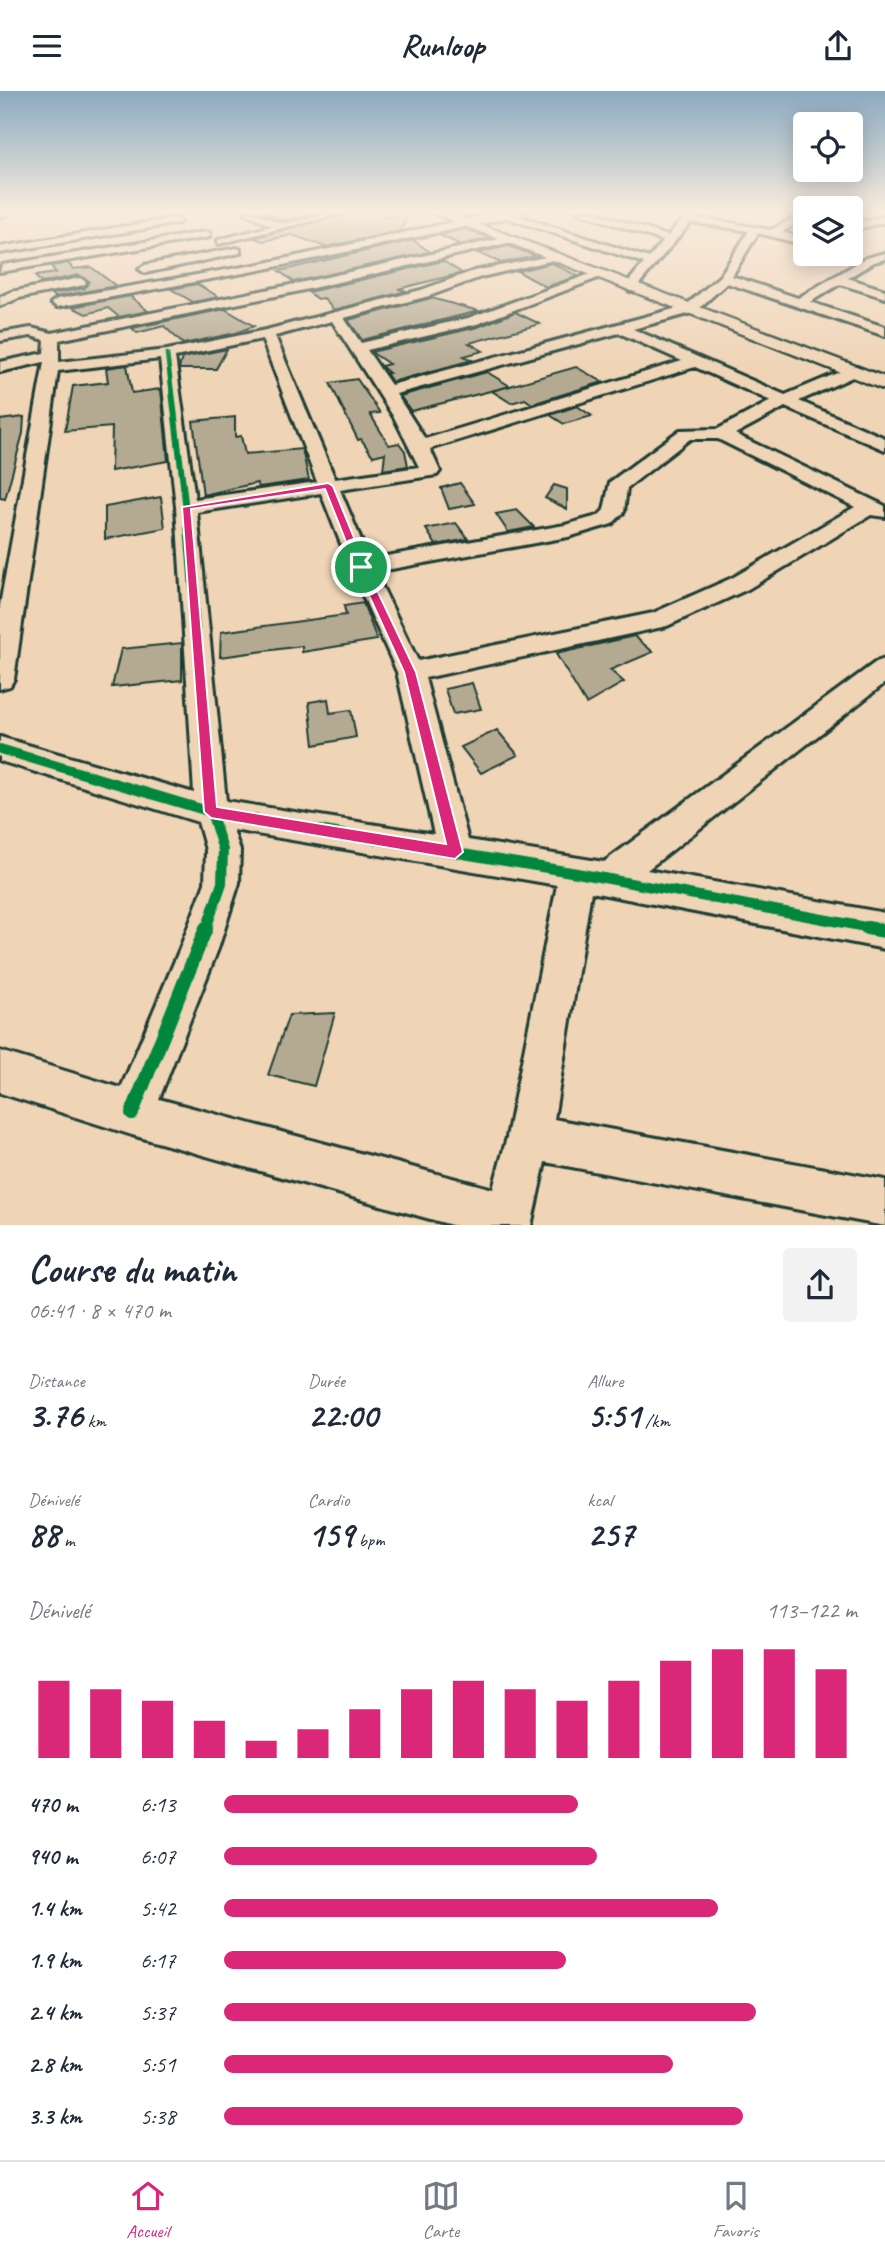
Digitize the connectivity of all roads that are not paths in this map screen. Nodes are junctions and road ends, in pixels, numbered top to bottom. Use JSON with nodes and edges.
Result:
{"nodes":[{"id":1,"x":26,"y":265,"type":"edge"},
{"id":2,"x":167,"y":265,"type":"edge"},
{"id":3,"x":270,"y":265,"type":"edge"},
{"id":4,"x":384,"y":265,"type":"edge"},
{"id":5,"x":522,"y":265,"type":"edge"},
{"id":6,"x":574,"y":265,"type":"edge"},
{"id":7,"x":649,"y":265,"type":"edge"},
{"id":8,"x":733,"y":265,"type":"edge"},
{"id":9,"x":863,"y":265,"type":"edge"},
{"id":10,"x":260,"y":267,"type":"junction"},
{"id":11,"x":1,"y":269,"type":"edge"},
{"id":12,"x":132,"y":272,"type":"dead end"},
{"id":13,"x":272,"y":274,"type":"dead end"},
{"id":14,"x":600,"y":275,"type":"junction"},
{"id":15,"x":725,"y":278,"type":"junction"},
{"id":16,"x":93,"y":279,"type":"dead end"},
{"id":17,"x":841,"y":280,"type":"junction"},
{"id":18,"x":15,"y":285,"type":"junction"},
{"id":19,"x":630,"y":287,"type":"junction"},
{"id":20,"x":0,"y":294,"type":"edge"},
{"id":21,"x":885,"y":294,"type":"edge"},
{"id":22,"x":0,"y":302,"type":"edge"},
{"id":23,"x":57,"y":303,"type":"dead end"},
{"id":24,"x":800,"y":303,"type":"junction"},
{"id":25,"x":690,"y":309,"type":"junction"},
{"id":26,"x":336,"y":317,"type":"junction"},
{"id":27,"x":620,"y":328,"type":"junction"},
{"id":28,"x":885,"y":332,"type":"edge"},
{"id":29,"x":267,"y":334,"type":"junction"},
{"id":30,"x":0,"y":337,"type":"edge"},
{"id":31,"x":358,"y":348,"type":"junction"},
{"id":32,"x":50,"y":353,"type":"junction"},
{"id":33,"x":167,"y":354,"type":"junction"},
{"id":34,"x":697,"y":361,"type":"junction"},
{"id":35,"x":0,"y":367,"type":"edge"},
{"id":36,"x":852,"y":372,"type":"junction"},
{"id":37,"x":885,"y":384,"type":"edge"},
{"id":38,"x":385,"y":392,"type":"junction"},
{"id":39,"x":786,"y":400,"type":"junction"},
{"id":40,"x":722,"y":434,"type":"junction"},
{"id":41,"x":885,"y":445,"type":"edge"},
{"id":42,"x":419,"y":447,"type":"junction"},
{"id":43,"x":328,"y":486,"type":"junction"},
{"id":44,"x":186,"y":507,"type":"junction"},
{"id":45,"x":878,"y":511,"type":"edge"},
{"id":46,"x":361,"y":567,"type":"junction"},
{"id":47,"x":885,"y":669,"type":"edge"},
{"id":48,"x":410,"y":672,"type":"junction"},
{"id":49,"x":0,"y":678,"type":"edge"},
{"id":50,"x":0,"y":749,"type":"edge"},
{"id":51,"x":211,"y":812,"type":"junction"},
{"id":52,"x":455,"y":852,"type":"junction"},
{"id":53,"x":593,"y":876,"type":"junction"},
{"id":54,"x":885,"y":931,"type":"edge"},
{"id":55,"x":0,"y":1072,"type":"edge"},
{"id":56,"x":132,"y":1113,"type":"junction"},
{"id":57,"x":529,"y":1137,"type":"junction"},
{"id":58,"x":885,"y":1203,"type":"edge"},
{"id":59,"x":508,"y":1221,"type":"edge"}],
"edges":[{"from":1,"to":11,"type":"street"},
{"from":2,"to":12,"type":"street"},
{"from":3,"to":10,"type":"street"},
{"from":4,"to":32,"type":"street"},
{"from":5,"to":26,"type":"street"},
{"from":6,"to":14,"type":"main road"},
{"from":7,"to":19,"type":"street"},
{"from":8,"to":15,"type":"street"},
{"from":9,"to":17,"type":"street"},
{"from":10,"to":13,"type":"street"},
{"from":10,"to":23,"type":"street"},
{"from":11,"to":18,"type":"street"},
{"from":14,"to":19,"type":"main road"},
{"from":14,"to":31,"type":"street"},
{"from":15,"to":24,"type":"street"},
{"from":15,"to":25,"type":"street"},
{"from":16,"to":18,"type":"street"},
{"from":17,"to":21,"type":"street"},
{"from":17,"to":24,"type":"street"},
{"from":18,"to":20,"type":"street"},
{"from":18,"to":22,"type":"street"},
{"from":19,"to":25,"type":"main road"},
{"from":24,"to":28,"type":"street"},
{"from":25,"to":27,"type":"street"},
{"from":25,"to":36,"type":"main road"},
{"from":26,"to":29,"type":"street"},
{"from":26,"to":31,"type":"street"},
{"from":27,"to":34,"type":"street"},
{"from":27,"to":38,"type":"street"},
{"from":29,"to":33,"type":"street"},
{"from":29,"to":43,"type":"street"},
{"from":30,"to":32,"type":"street"},
{"from":31,"to":38,"type":"street"},
{"from":32,"to":33,"type":"street"},
{"from":32,"to":35,"type":"street"},
{"from":32,"to":49,"type":"street"},
{"from":33,"to":44,"type":"street"},
{"from":34,"to":39,"type":"street"},
{"from":34,"to":42,"type":"street"},
{"from":36,"to":37,"type":"main road"},
{"from":36,"to":39,"type":"street"},
{"from":38,"to":42,"type":"street"},
{"from":39,"to":40,"type":"street"},
{"from":39,"to":41,"type":"street"},
{"from":40,"to":45,"type":"street"},
{"from":40,"to":46,"type":"street"},
{"from":42,"to":43,"type":"street"},
{"from":43,"to":44,"type":"street"},
{"from":43,"to":46,"type":"street"},
{"from":44,"to":51,"type":"street"},
{"from":45,"to":48,"type":"street"},
{"from":46,"to":48,"type":"street"},
{"from":47,"to":53,"type":"street"},
{"from":48,"to":52,"type":"street"},
{"from":50,"to":51,"type":"street"},
{"from":51,"to":52,"type":"street"},
{"from":51,"to":56,"type":"street"},
{"from":52,"to":53,"type":"street"},
{"from":53,"to":54,"type":"street"},
{"from":53,"to":57,"type":"street"},
{"from":55,"to":56,"type":"street"},
{"from":56,"to":59,"type":"street"},
{"from":57,"to":58,"type":"street"},
{"from":57,"to":59,"type":"street"}]}
